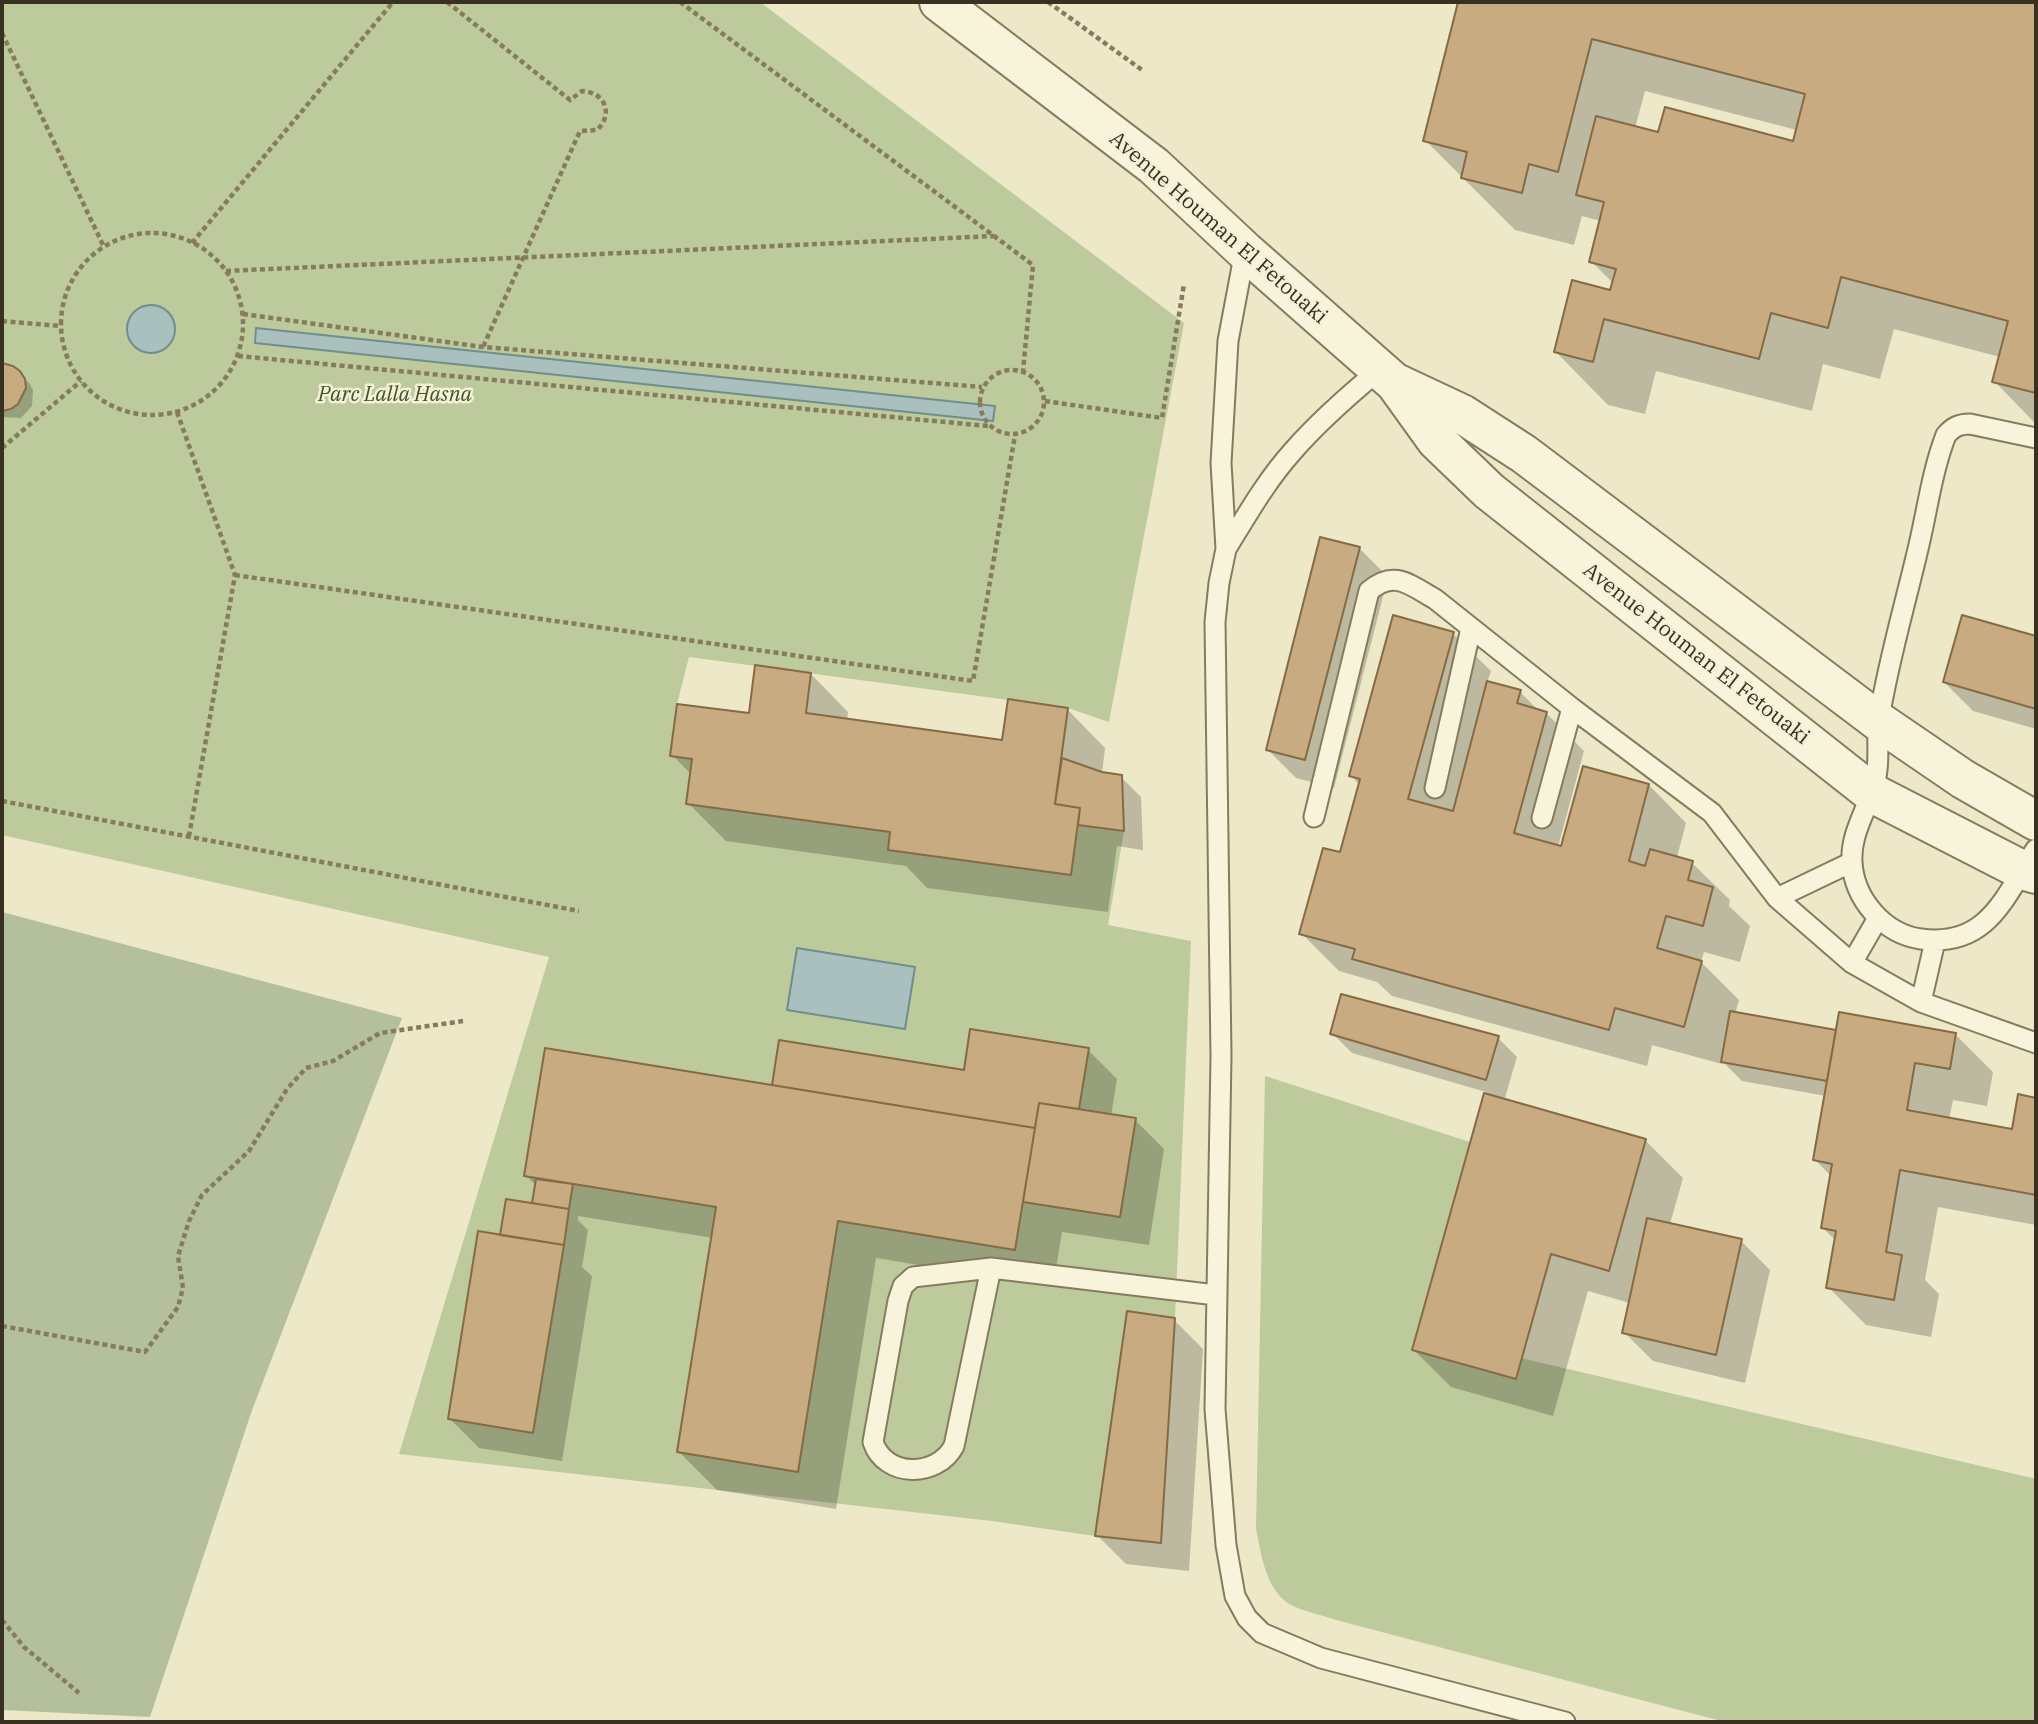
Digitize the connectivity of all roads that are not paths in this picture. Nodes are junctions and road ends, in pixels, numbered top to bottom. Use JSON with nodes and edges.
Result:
{"nodes":[{"id":1,"x":939,"y":2,"type":"edge"},
{"id":2,"x":1245,"y":251,"type":"junction"},
{"id":3,"x":1387,"y":376,"type":"junction"},
{"id":4,"x":2036,"y":438,"type":"edge"},
{"id":5,"x":1226,"y":549,"type":"junction"},
{"id":6,"x":1471,"y":628,"type":"junction"},
{"id":7,"x":1572,"y":708,"type":"junction"},
{"id":8,"x":1878,"y":721,"type":"junction"},
{"id":9,"x":1435,"y":788,"type":"dead end"},
{"id":10,"x":1872,"y":793,"type":"junction"},
{"id":11,"x":1314,"y":817,"type":"dead end"},
{"id":12,"x":1542,"y":818,"type":"dead end"},
{"id":13,"x":2036,"y":821,"type":"edge"},
{"id":14,"x":1852,"y":862,"type":"junction"},
{"id":15,"x":2031,"y":864,"type":"edge"},
{"id":16,"x":1777,"y":898,"type":"junction"},
{"id":17,"x":1878,"y":918,"type":"junction"},
{"id":18,"x":1935,"y":941,"type":"junction"},
{"id":19,"x":1852,"y":963,"type":"junction"},
{"id":20,"x":1921,"y":1002,"type":"junction"},
{"id":21,"x":2036,"y":1043,"type":"edge"},
{"id":22,"x":991,"y":1268,"type":"junction"},
{"id":23,"x":1216,"y":1295,"type":"junction"},
{"id":24,"x":1565,"y":1722,"type":"edge"}],
"edges":[{"from":1,"to":2,"type":"street","name":"Avenue Houman El Fetouaki"},
{"from":2,"to":3,"type":"street","name":"Avenue Houman El Fetouaki"},
{"from":2,"to":5,"type":"lane"},
{"from":3,"to":5,"type":"lane"},
{"from":3,"to":8,"type":"street","name":"Avenue Houman El Fetouaki"},
{"from":3,"to":10,"type":"street","name":"Avenue Houman El Fetouaki"},
{"from":4,"to":8,"type":"lane"},
{"from":5,"to":23,"type":"lane"},
{"from":6,"to":7,"type":"lane"},
{"from":6,"to":9,"type":"lane"},
{"from":6,"to":11,"type":"lane"},
{"from":7,"to":12,"type":"lane"},
{"from":7,"to":16,"type":"lane"},
{"from":8,"to":10,"type":"lane"},
{"from":8,"to":13,"type":"street","name":"Avenue Houman El Fetouaki"},
{"from":10,"to":14,"type":"lane"},
{"from":10,"to":15,"type":"street","name":"Avenue Houman El Fetouaki"},
{"from":14,"to":16,"type":"lane"},
{"from":14,"to":17,"type":"lane"},
{"from":15,"to":18,"type":"lane"},
{"from":16,"to":19,"type":"lane"},
{"from":17,"to":18,"type":"lane"},
{"from":17,"to":19,"type":"lane"},
{"from":18,"to":20,"type":"lane"},
{"from":19,"to":20,"type":"lane"},
{"from":20,"to":21,"type":"lane"},
{"from":22,"to":22,"type":"lane"},
{"from":22,"to":23,"type":"lane"},
{"from":23,"to":24,"type":"lane"}]}
